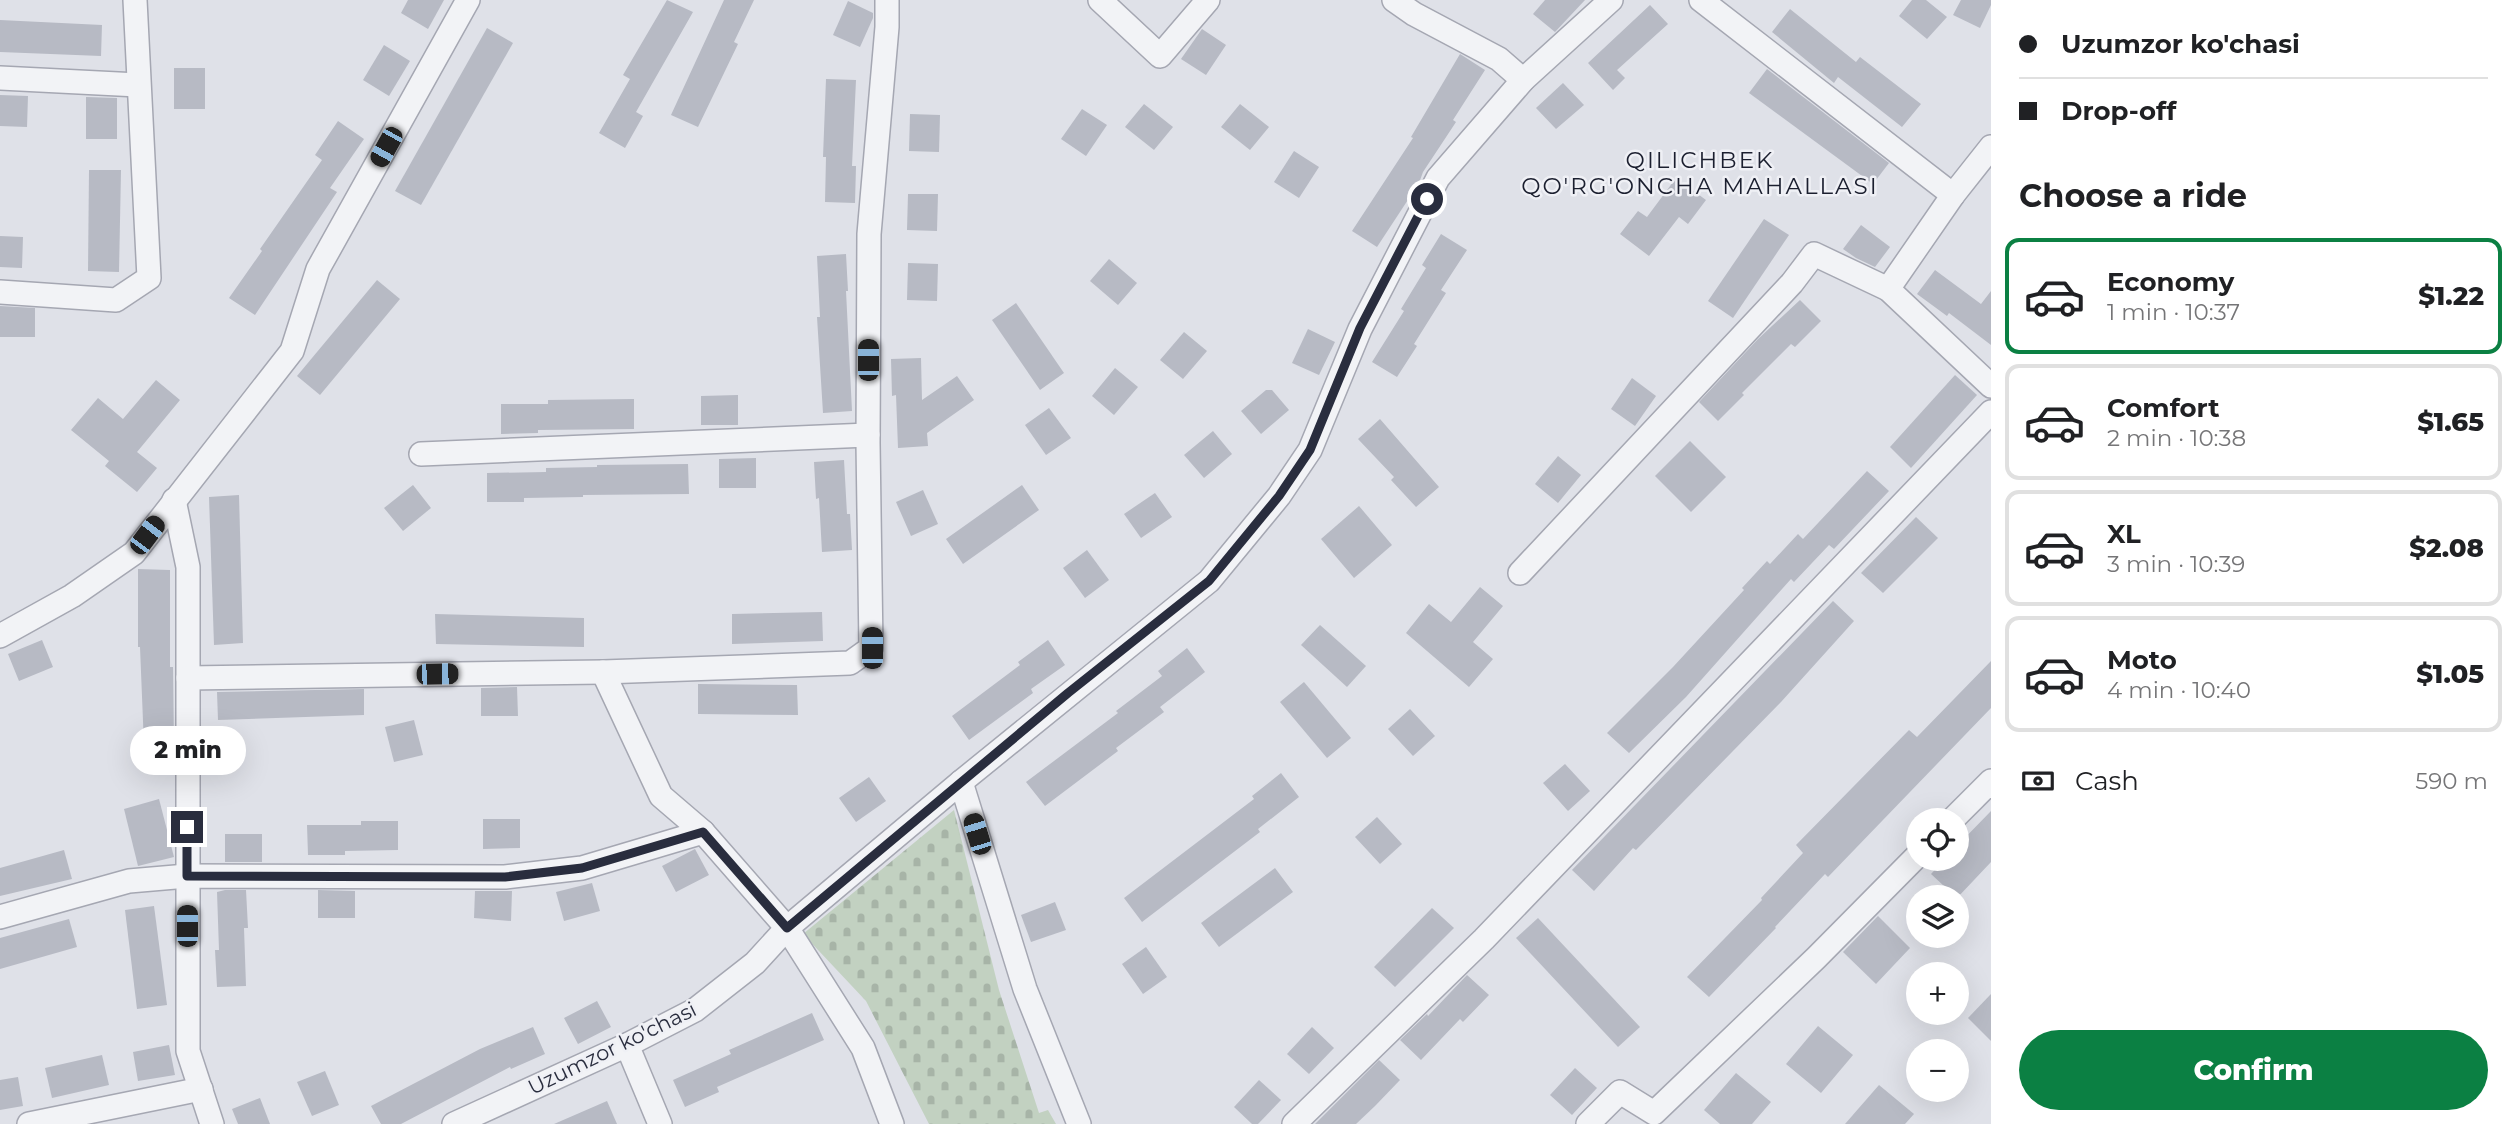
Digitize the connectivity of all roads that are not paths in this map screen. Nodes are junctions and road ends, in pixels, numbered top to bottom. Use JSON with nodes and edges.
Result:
{"nodes":[{"id":1,"x":135,"y":0,"type":"edge"},
{"id":2,"x":468,"y":0,"type":"edge"},
{"id":3,"x":887,"y":0,"type":"edge"},
{"id":4,"x":1100,"y":0,"type":"edge"},
{"id":5,"x":1208,"y":0,"type":"edge"},
{"id":6,"x":1394,"y":0,"type":"edge"},
{"id":7,"x":1611,"y":0,"type":"edge"},
{"id":8,"x":1701,"y":0,"type":"edge"},
{"id":9,"x":0,"y":78,"type":"edge"},
{"id":10,"x":1523,"y":80,"type":"junction"},
{"id":11,"x":138,"y":85,"type":"junction"},
{"id":12,"x":1991,"y":146,"type":"edge"},
{"id":13,"x":1953,"y":195,"type":"junction"},
{"id":14,"x":1888,"y":289,"type":"junction"},
{"id":15,"x":0,"y":292,"type":"edge"},
{"id":16,"x":1991,"y":386,"type":"edge"},
{"id":17,"x":1991,"y":412,"type":"edge"},
{"id":18,"x":868,"y":435,"type":"junction"},
{"id":19,"x":421,"y":454,"type":"dead end"},
{"id":20,"x":174,"y":500,"type":"junction"},
{"id":21,"x":1520,"y":573,"type":"dead end"},
{"id":22,"x":0,"y":636,"type":"edge"},
{"id":23,"x":603,"y":672,"type":"junction"},
{"id":24,"x":188,"y":678,"type":"junction"},
{"id":25,"x":1991,"y":781,"type":"edge"},
{"id":26,"x":961,"y":782,"type":"junction"},
{"id":27,"x":1964,"y":808,"type":"edge"},
{"id":28,"x":703,"y":832,"type":"junction"},
{"id":29,"x":1906,"y":867,"type":"edge"},
{"id":30,"x":187,"y":876,"type":"junction"},
{"id":31,"x":0,"y":917,"type":"edge"},
{"id":32,"x":787,"y":928,"type":"junction"},
{"id":33,"x":627,"y":1045,"type":"junction"},
{"id":34,"x":201,"y":1089,"type":"junction"},
{"id":35,"x":29,"y":1124,"type":"edge"},
{"id":36,"x":212,"y":1124,"type":"edge"},
{"id":37,"x":454,"y":1124,"type":"edge"},
{"id":38,"x":660,"y":1124,"type":"edge"},
{"id":39,"x":891,"y":1124,"type":"edge"},
{"id":40,"x":1079,"y":1124,"type":"edge"},
{"id":41,"x":1294,"y":1124,"type":"edge"},
{"id":42,"x":1588,"y":1124,"type":"edge"}],
"edges":[{"from":1,"to":11,"type":"street"},
{"from":2,"to":20,"type":"street"},
{"from":3,"to":18,"type":"street"},
{"from":4,"to":5,"type":"street"},
{"from":6,"to":10,"type":"street"},
{"from":7,"to":10,"type":"street","name":"Uzumzor ko'chasi"},
{"from":8,"to":13,"type":"street"},
{"from":9,"to":11,"type":"street"},
{"from":10,"to":26,"type":"street","name":"Uzumzor ko'chasi"},
{"from":11,"to":15,"type":"street"},
{"from":12,"to":13,"type":"street"},
{"from":13,"to":14,"type":"street"},
{"from":14,"to":16,"type":"street"},
{"from":14,"to":21,"type":"street"},
{"from":17,"to":41,"type":"street"},
{"from":18,"to":19,"type":"street"},
{"from":18,"to":23,"type":"street"},
{"from":20,"to":22,"type":"street"},
{"from":20,"to":24,"type":"street"},
{"from":23,"to":24,"type":"street"},
{"from":23,"to":28,"type":"street"},
{"from":24,"to":30,"type":"street"},
{"from":25,"to":27,"type":"street"},
{"from":26,"to":32,"type":"street","name":"Uzumzor ko'chasi"},
{"from":26,"to":40,"type":"street"},
{"from":28,"to":30,"type":"street"},
{"from":28,"to":32,"type":"street"},
{"from":29,"to":42,"type":"street"},
{"from":30,"to":31,"type":"street"},
{"from":30,"to":34,"type":"street"},
{"from":32,"to":33,"type":"street","name":"Uzumzor ko'chasi"},
{"from":32,"to":39,"type":"street"},
{"from":33,"to":37,"type":"street","name":"Uzumzor ko'chasi"},
{"from":33,"to":38,"type":"street"},
{"from":34,"to":35,"type":"street"},
{"from":34,"to":36,"type":"street"}]}
